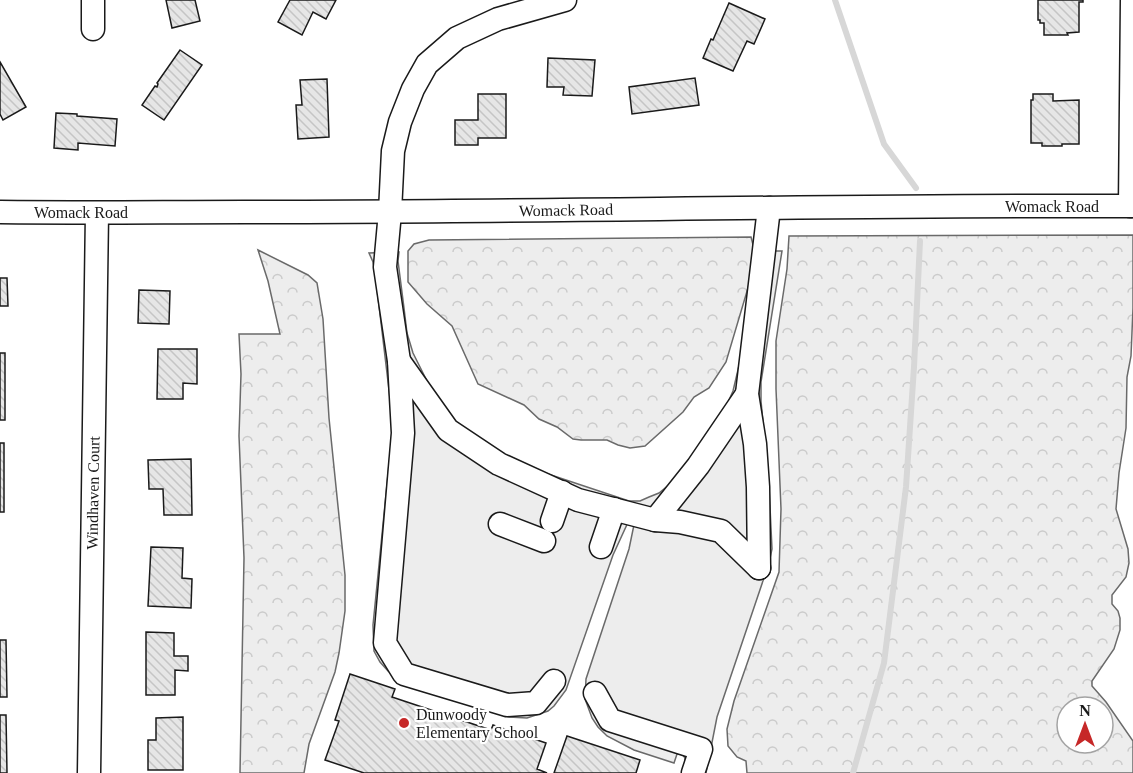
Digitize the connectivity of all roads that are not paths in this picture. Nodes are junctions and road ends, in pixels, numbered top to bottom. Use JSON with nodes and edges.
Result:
{"nodes":[{"id":1,"x":93,"y":0,"type":"edge"},
{"id":2,"x":565,"y":0,"type":"edge"},
{"id":3,"x":1132,"y":0,"type":"edge"},
{"id":4,"x":93,"y":29,"type":"dead end"},
{"id":5,"x":1131,"y":206,"type":"edge"},
{"id":6,"x":769,"y":207,"type":"junction"},
{"id":7,"x":0,"y":212,"type":"edge"},
{"id":8,"x":390,"y":212,"type":"junction"},
{"id":9,"x":97,"y":213,"type":"junction"},
{"id":10,"x":399,"y":361,"type":"junction"},
{"id":11,"x":747,"y":394,"type":"junction"},
{"id":12,"x":562,"y":492,"type":"junction"},
{"id":13,"x":614,"y":509,"type":"junction"},
{"id":14,"x":655,"y":520,"type":"junction"},
{"id":15,"x":500,"y":524,"type":"dead end"},
{"id":16,"x":601,"y":547,"type":"dead end"},
{"id":17,"x":554,"y":681,"type":"dead end"},
{"id":18,"x":595,"y":693,"type":"dead end"},
{"id":19,"x":89,"y":773,"type":"edge"},
{"id":20,"x":693,"y":773,"type":"edge"}],
"edges":[{"from":1,"to":4,"type":"street"},
{"from":2,"to":8,"type":"street"},
{"from":3,"to":5,"type":"street"},
{"from":5,"to":6,"type":"street","name":"Womack Road"},
{"from":6,"to":8,"type":"street","name":"Womack Road"},
{"from":6,"to":11,"type":"street"},
{"from":7,"to":9,"type":"street","name":"Womack Road"},
{"from":8,"to":9,"type":"street","name":"Womack Road"},
{"from":8,"to":10,"type":"street"},
{"from":9,"to":19,"type":"street","name":"Windhaven Court"},
{"from":10,"to":12,"type":"street"},
{"from":10,"to":17,"type":"street"},
{"from":11,"to":14,"type":"street"},
{"from":11,"to":14,"type":"street"},
{"from":12,"to":13,"type":"street"},
{"from":12,"to":15,"type":"street"},
{"from":13,"to":14,"type":"street"},
{"from":13,"to":16,"type":"street"},
{"from":18,"to":20,"type":"street"}]}
